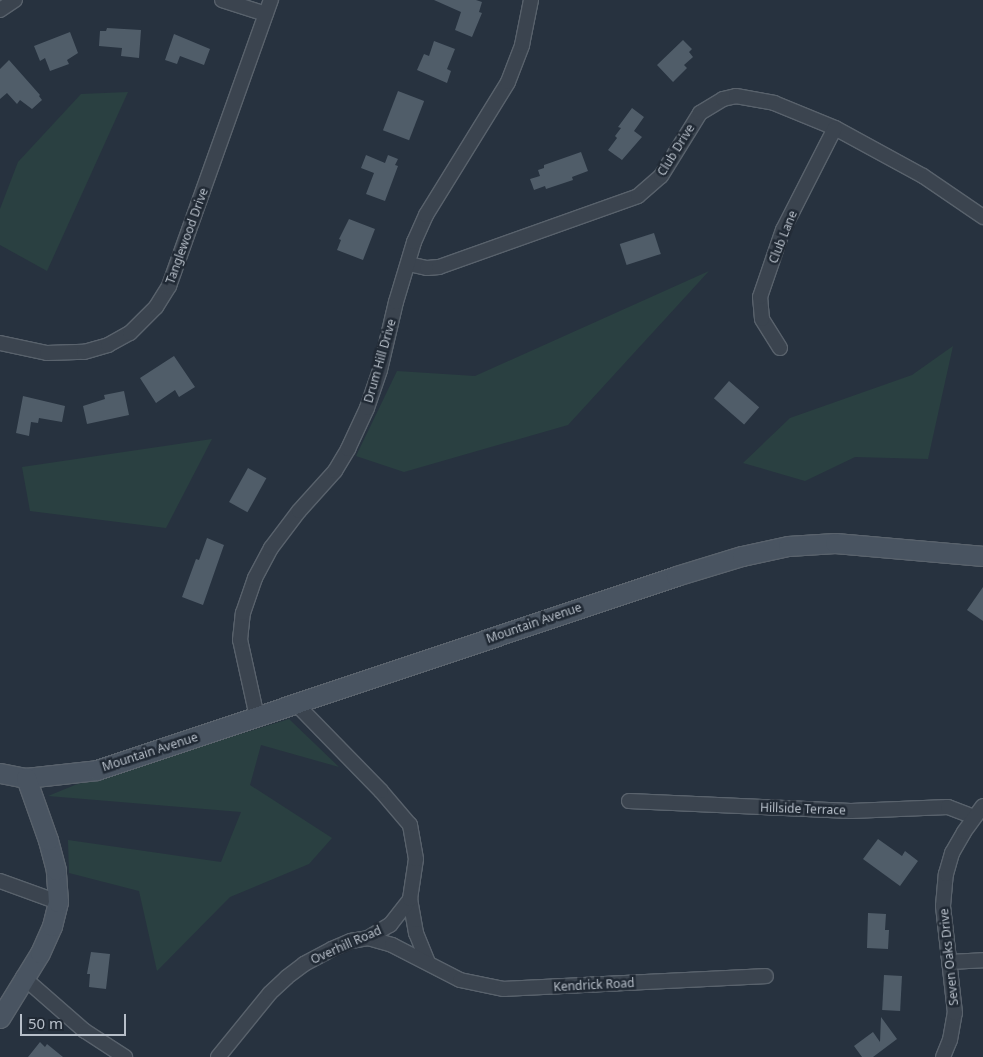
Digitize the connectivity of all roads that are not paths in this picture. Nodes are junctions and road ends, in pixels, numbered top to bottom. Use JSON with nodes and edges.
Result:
{"nodes":[{"id":1,"x":15,"y":0,"type":"edge"},
{"id":2,"x":222,"y":0,"type":"edge"},
{"id":3,"x":271,"y":0,"type":"edge"},
{"id":4,"x":530,"y":0,"type":"edge"},
{"id":5,"x":0,"y":10,"type":"edge"},
{"id":6,"x":266,"y":14,"type":"junction"},
{"id":7,"x":835,"y":128,"type":"junction"},
{"id":8,"x":983,"y":217,"type":"edge"},
{"id":9,"x":408,"y":264,"type":"junction"},
{"id":10,"x":0,"y":343,"type":"edge"},
{"id":11,"x":780,"y":348,"type":"dead end"},
{"id":12,"x":983,"y":556,"type":"edge"},
{"id":13,"x":296,"y":704,"type":"junction"},
{"id":14,"x":257,"y":717,"type":"junction"},
{"id":15,"x":0,"y":773,"type":"edge"},
{"id":16,"x":26,"y":778,"type":"junction"},
{"id":17,"x":629,"y":801,"type":"dead end"},
{"id":18,"x":983,"y":806,"type":"edge"},
{"id":19,"x":974,"y":817,"type":"junction"},
{"id":20,"x":0,"y":881,"type":"edge"},
{"id":21,"x":410,"y":899,"type":"junction"},
{"id":22,"x":58,"y":902,"type":"junction"},
{"id":23,"x":368,"y":938,"type":"junction"},
{"id":24,"x":983,"y":960,"type":"edge"},
{"id":25,"x":428,"y":962,"type":"junction"},
{"id":26,"x":949,"y":962,"type":"junction"},
{"id":27,"x":766,"y":976,"type":"dead end"},
{"id":28,"x":23,"y":977,"type":"junction"},
{"id":29,"x":0,"y":1018,"type":"edge"},
{"id":30,"x":124,"y":1057,"type":"edge"},
{"id":31,"x":218,"y":1057,"type":"edge"},
{"id":32,"x":943,"y":1057,"type":"edge"}],
"edges":[{"from":1,"to":5,"type":"street"},
{"from":2,"to":6,"type":"street"},
{"from":3,"to":6,"type":"street","name":"Tanglewood Drive"},
{"from":4,"to":9,"type":"street","name":"Drum Hill Drive"},
{"from":6,"to":10,"type":"street","name":"Tanglewood Drive"},
{"from":7,"to":8,"type":"street","name":"Club Drive"},
{"from":7,"to":9,"type":"street","name":"Club Drive"},
{"from":7,"to":11,"type":"street","name":"Club Lane"},
{"from":9,"to":14,"type":"street","name":"Drum Hill Drive"},
{"from":12,"to":13,"type":"main road","name":"Mountain Avenue"},
{"from":13,"to":14,"type":"main road","name":"Mountain Avenue"},
{"from":13,"to":21,"type":"street","name":"Overhill Road"},
{"from":14,"to":16,"type":"main road","name":"Mountain Avenue"},
{"from":15,"to":16,"type":"main road","name":"Mountain Avenue"},
{"from":16,"to":22,"type":"main road"},
{"from":17,"to":19,"type":"street","name":"Hillside Terrace"},
{"from":18,"to":19,"type":"street","name":"Seven Oaks Drive"},
{"from":19,"to":26,"type":"street","name":"Seven Oaks Drive"},
{"from":20,"to":22,"type":"street"},
{"from":21,"to":23,"type":"street","name":"Overhill Road"},
{"from":21,"to":25,"type":"street"},
{"from":22,"to":28,"type":"main road"},
{"from":23,"to":25,"type":"street","name":"Kendrick Road"},
{"from":23,"to":31,"type":"street","name":"Overhill Road"},
{"from":24,"to":26,"type":"street"},
{"from":25,"to":27,"type":"street","name":"Kendrick Road"},
{"from":26,"to":32,"type":"street","name":"Seven Oaks Drive"},
{"from":28,"to":29,"type":"main road"},
{"from":28,"to":30,"type":"street"}]}
